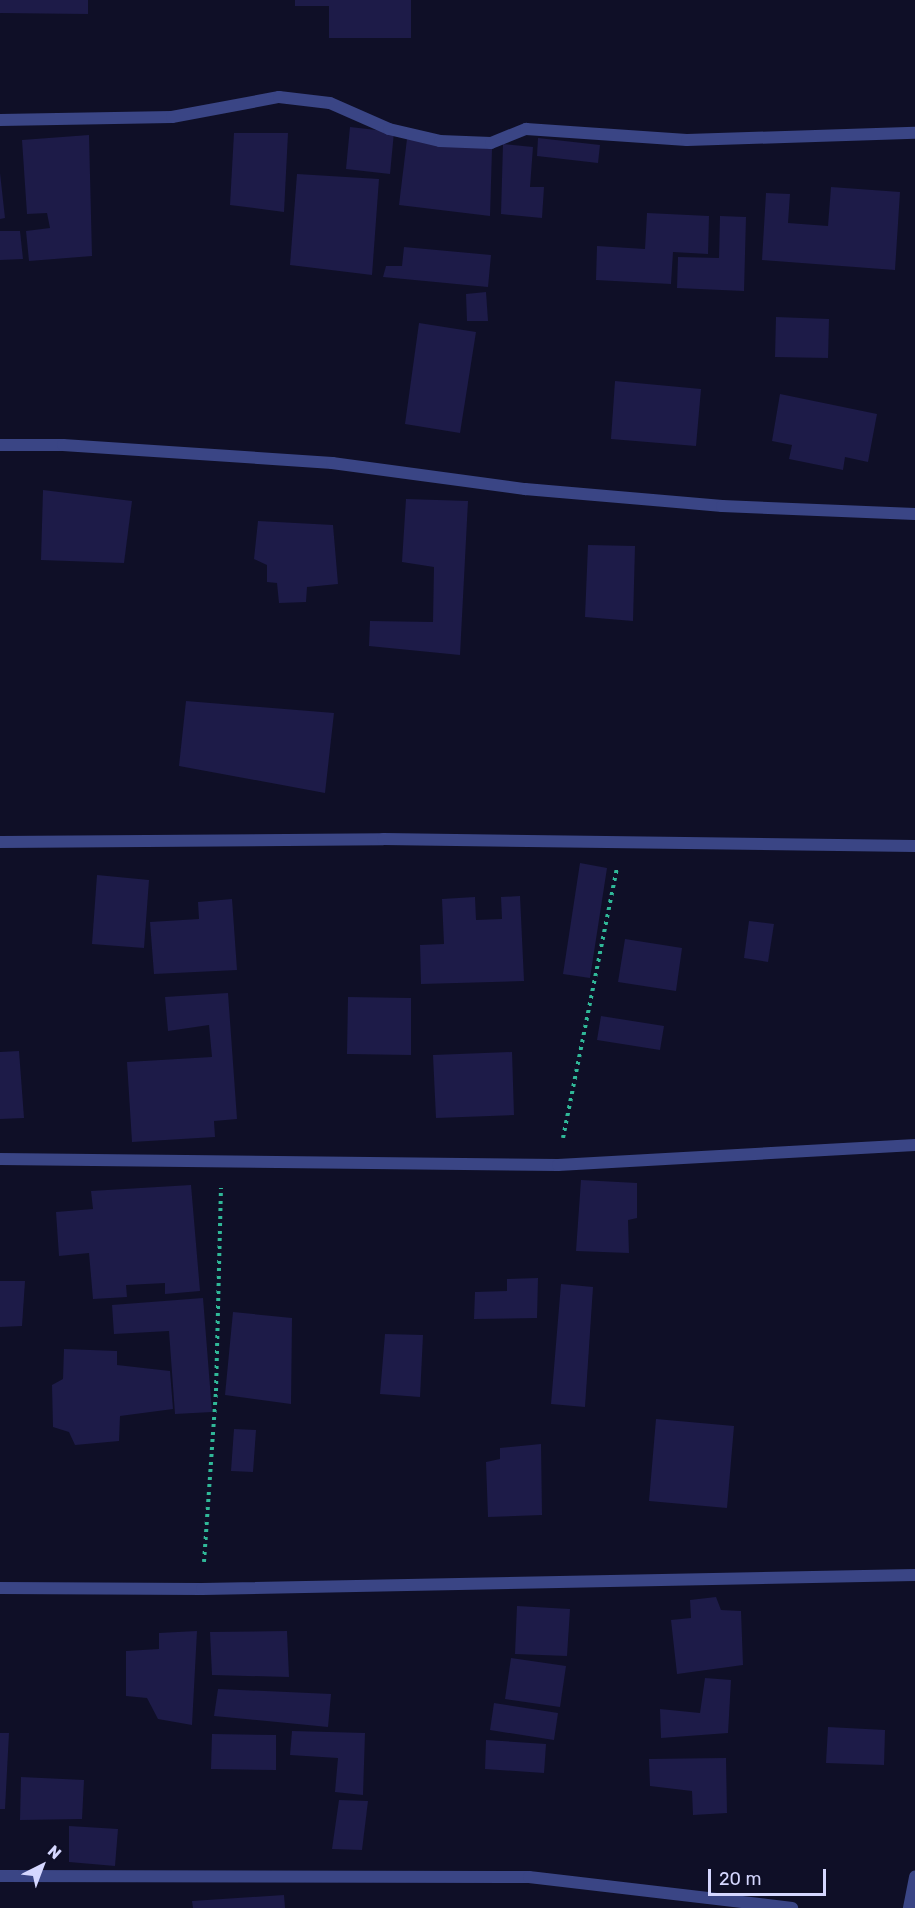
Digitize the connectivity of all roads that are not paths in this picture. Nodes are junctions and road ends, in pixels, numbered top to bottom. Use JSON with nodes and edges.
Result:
{"nodes":[{"id":1,"x":0,"y":120,"type":"edge"},
{"id":2,"x":915,"y":133,"type":"edge"},
{"id":3,"x":0,"y":445,"type":"edge"},
{"id":4,"x":915,"y":514,"type":"edge"},
{"id":5,"x":0,"y":842,"type":"edge"},
{"id":6,"x":915,"y":846,"type":"edge"},
{"id":7,"x":915,"y":1145,"type":"edge"},
{"id":8,"x":0,"y":1159,"type":"edge"},
{"id":9,"x":915,"y":1575,"type":"edge"},
{"id":10,"x":0,"y":1588,"type":"edge"},
{"id":11,"x":0,"y":1876,"type":"edge"},
{"id":12,"x":915,"y":1877,"type":"edge"},
{"id":13,"x":792,"y":1908,"type":"edge"},
{"id":14,"x":909,"y":1908,"type":"edge"}],
"edges":[{"from":1,"to":2,"type":"street"},
{"from":3,"to":4,"type":"street"},
{"from":5,"to":6,"type":"street"},
{"from":7,"to":8,"type":"street"},
{"from":9,"to":10,"type":"street"},
{"from":11,"to":13,"type":"street"},
{"from":12,"to":14,"type":"street"}]}
